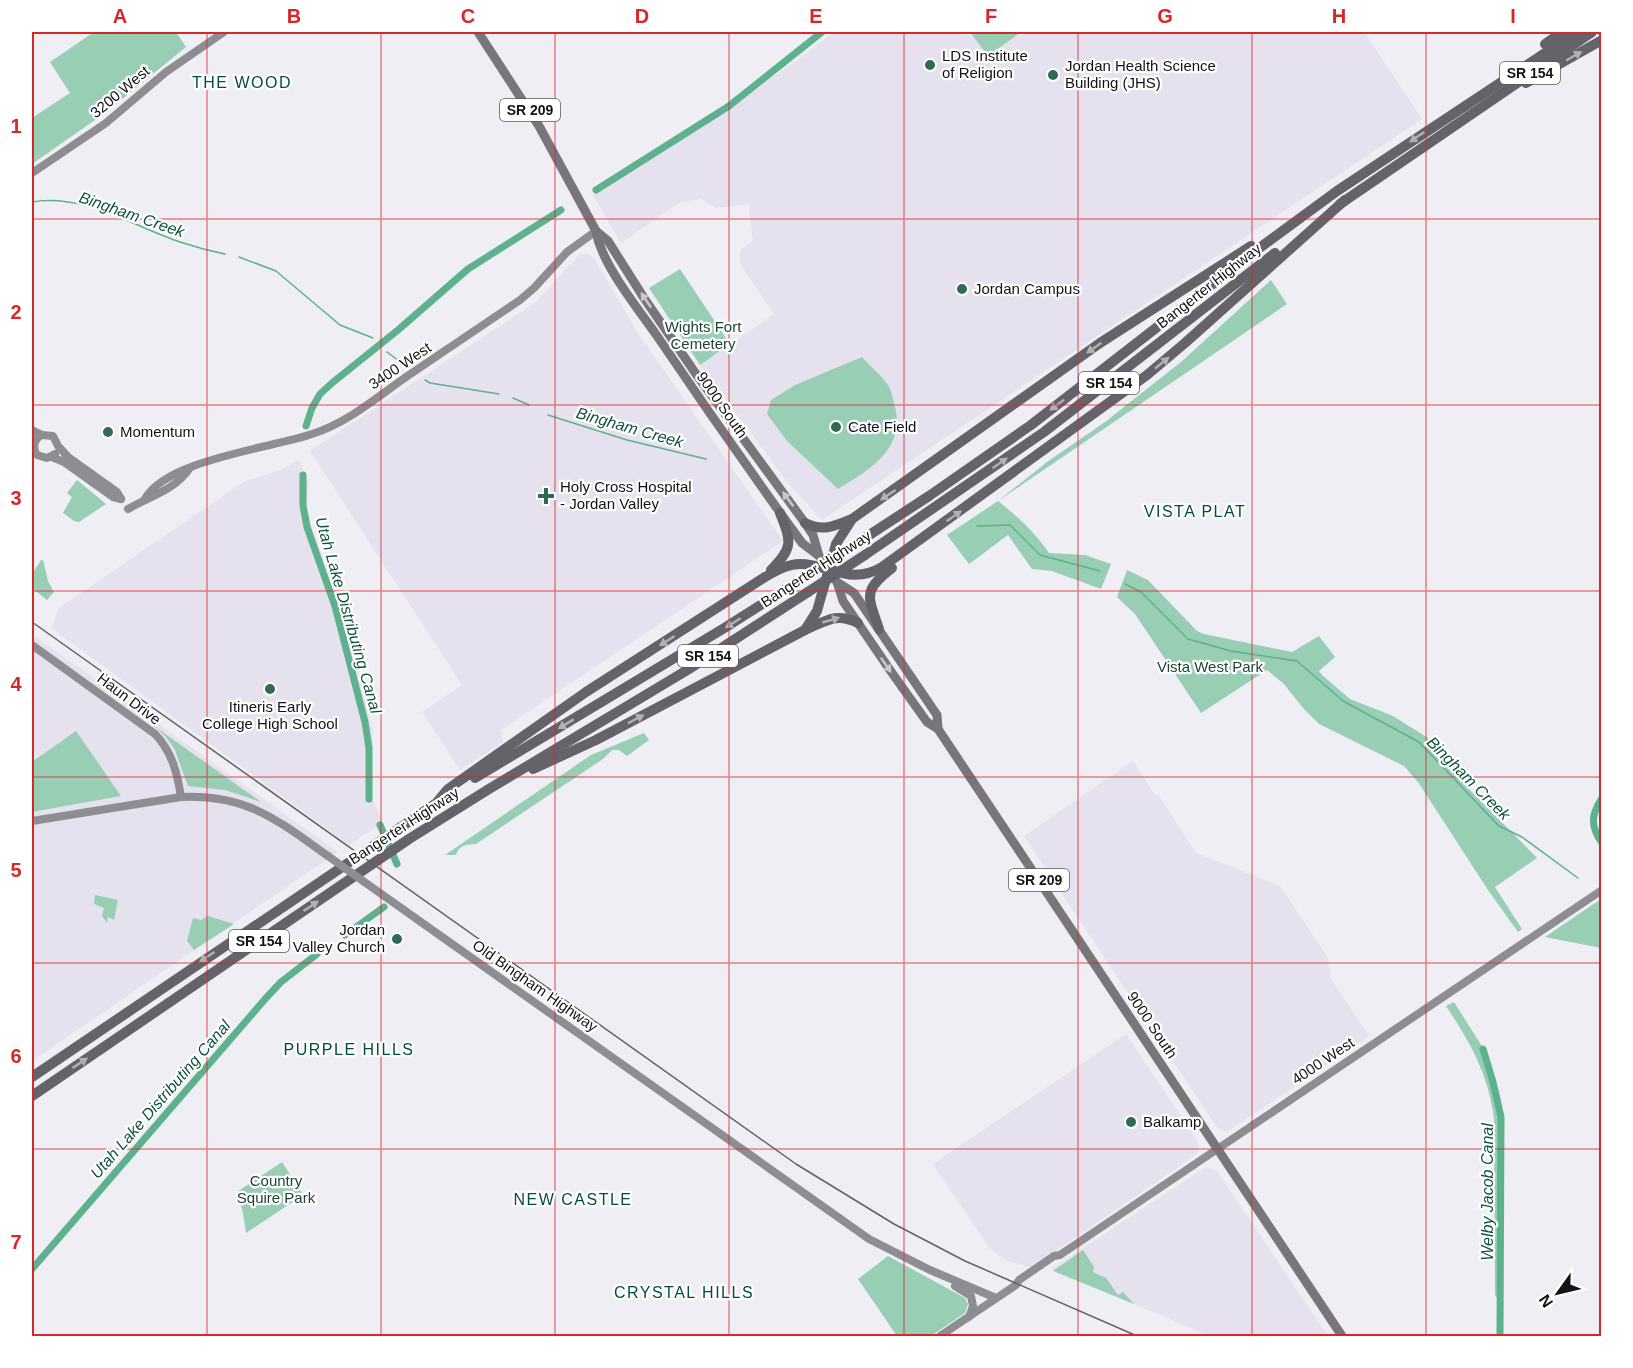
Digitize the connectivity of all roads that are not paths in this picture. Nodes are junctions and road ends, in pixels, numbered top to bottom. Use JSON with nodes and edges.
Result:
{"nodes":[{"id":1,"x":224,"y":32,"type":"edge"},
{"id":2,"x":478,"y":32,"type":"edge"},
{"id":3,"x":1562,"y":32,"type":"edge"},
{"id":4,"x":1576,"y":32,"type":"edge"},
{"id":5,"x":1592,"y":32,"type":"edge"},
{"id":6,"x":1602,"y":40,"type":"edge"},
{"id":7,"x":1466,"y":104,"type":"junction"},
{"id":8,"x":1468,"y":116,"type":"junction"},
{"id":9,"x":32,"y":173,"type":"edge"},
{"id":10,"x":1341,"y":196,"type":"junction"},
{"id":11,"x":596,"y":231,"type":"junction"},
{"id":12,"x":32,"y":430,"type":"edge"},
{"id":13,"x":42,"y":435,"type":"junction"},
{"id":14,"x":33,"y":443,"type":"edge"},
{"id":15,"x":58,"y":446,"type":"junction"},
{"id":16,"x":52,"y":457,"type":"junction"},
{"id":17,"x":128,"y":509,"type":"dead end"},
{"id":18,"x":780,"y":513,"type":"junction"},
{"id":19,"x":852,"y":519,"type":"junction"},
{"id":20,"x":805,"y":523,"type":"junction"},
{"id":21,"x":926,"y":535,"type":"junction"},
{"id":22,"x":819,"y":556,"type":"junction"},
{"id":23,"x":830,"y":571,"type":"junction"},
{"id":24,"x":765,"y":577,"type":"junction"},
{"id":25,"x":837,"y":582,"type":"junction"},
{"id":26,"x":858,"y":623,"type":"junction"},
{"id":27,"x":879,"y":629,"type":"junction"},
{"id":28,"x":805,"y":630,"type":"junction"},
{"id":29,"x":32,"y":645,"type":"edge"},
{"id":30,"x":938,"y":729,"type":"junction"},
{"id":31,"x":489,"y":789,"type":"junction"},
{"id":32,"x":181,"y":797,"type":"junction"},
{"id":33,"x":438,"y":801,"type":"junction"},
{"id":34,"x":32,"y":821,"type":"edge"},
{"id":35,"x":1602,"y":890,"type":"edge"},
{"id":36,"x":32,"y":1077,"type":"edge"},
{"id":37,"x":32,"y":1096,"type":"edge"},
{"id":38,"x":1217,"y":1149,"type":"junction"},
{"id":39,"x":930,"y":1270,"type":"junction"},
{"id":40,"x":996,"y":1298,"type":"junction"},
{"id":41,"x":968,"y":1317,"type":"junction"},
{"id":42,"x":940,"y":1336,"type":"edge"},
{"id":43,"x":1342,"y":1336,"type":"edge"}],
"edges":[{"from":1,"to":9,"type":"street","name":"3200 West"},
{"from":2,"to":11,"type":"main road","name":"9000 South","number":"SR 209"},
{"from":3,"to":7,"type":"highway"},
{"from":4,"to":7,"type":"highway","name":"Bangerter Highway","number":"SR 154"},
{"from":5,"to":8,"type":"highway","name":"Bangerter Highway","number":"SR 154"},
{"from":8,"to":6,"type":"highway","one_way":true},
{"from":7,"to":10,"type":"highway","name":"Bangerter Highway","number":"SR 154","one_way":true},
{"from":8,"to":10,"type":"highway","name":"Bangerter Highway","number":"SR 154"},
{"from":10,"to":19,"type":"highway","one_way":true},
{"from":21,"to":10,"type":"highway","one_way":true},
{"from":31,"to":10,"type":"highway","name":"Bangerter Highway","number":"SR 154","one_way":true,"bridge":true},
{"from":10,"to":33,"type":"highway","name":"Bangerter Highway","number":"SR 154","one_way":true,"bridge":true},
{"from":11,"to":17,"type":"street","name":"3400 West"},
{"from":11,"to":18,"type":"main road","name":"9000 South","number":"SR 209"},
{"from":20,"to":11,"type":"main road","name":"9000 South","number":"SR 209","one_way":true},
{"from":12,"to":13,"type":"street"},
{"from":13,"to":14,"type":"street"},
{"from":13,"to":15,"type":"street"},
{"from":14,"to":16,"type":"street"},
{"from":15,"to":16,"type":"street"},
{"from":15,"to":16,"type":"street"},
{"from":18,"to":22,"type":"main road","name":"9000 South","number":"SR 209"},
{"from":18,"to":24,"type":"highway"},
{"from":19,"to":20,"type":"highway"},
{"from":19,"to":23,"type":"highway"},
{"from":20,"to":22,"type":"main road","name":"9000 South","number":"SR 209"},
{"from":21,"to":23,"type":"highway"},
{"from":21,"to":27,"type":"highway"},
{"from":22,"to":23,"type":"main road","name":"9000 South","number":"SR 209"},
{"from":23,"to":24,"type":"highway"},
{"from":23,"to":25,"type":"main road","name":"9000 South","number":"SR 209"},
{"from":23,"to":28,"type":"highway"},
{"from":24,"to":33,"type":"highway","one_way":true},
{"from":25,"to":26,"type":"main road","name":"9000 South","number":"SR 209"},
{"from":25,"to":27,"type":"main road","name":"9000 South","number":"SR 209"},
{"from":28,"to":26,"type":"highway","one_way":true},
{"from":26,"to":30,"type":"main road","name":"9000 South","number":"SR 209","one_way":true},
{"from":27,"to":30,"type":"main road","name":"9000 South","number":"SR 209"},
{"from":31,"to":28,"type":"highway","one_way":true},
{"from":29,"to":32,"type":"street","name":"Haun Drive"},
{"from":30,"to":38,"type":"main road","name":"9000 South","number":"SR 209"},
{"from":37,"to":31,"type":"highway","name":"Bangerter Highway","number":"SR 154","one_way":true},
{"from":32,"to":34,"type":"street","name":"Old Bingham Highway"},
{"from":32,"to":39,"type":"street","name":"Old Bingham Highway","bridge":true},
{"from":33,"to":36,"type":"highway","name":"Bangerter Highway","number":"SR 154","one_way":true},
{"from":35,"to":38,"type":"street","name":"4000 West"},
{"from":38,"to":40,"type":"street","name":"4000 West"},
{"from":38,"to":43,"type":"main road","name":"9000 South","number":"SR 209"},
{"from":39,"to":40,"type":"street","name":"Old Bingham Highway"},
{"from":39,"to":41,"type":"street"},
{"from":40,"to":41,"type":"street","name":"4000 West"},
{"from":41,"to":42,"type":"street","name":"4000 West"}]}
